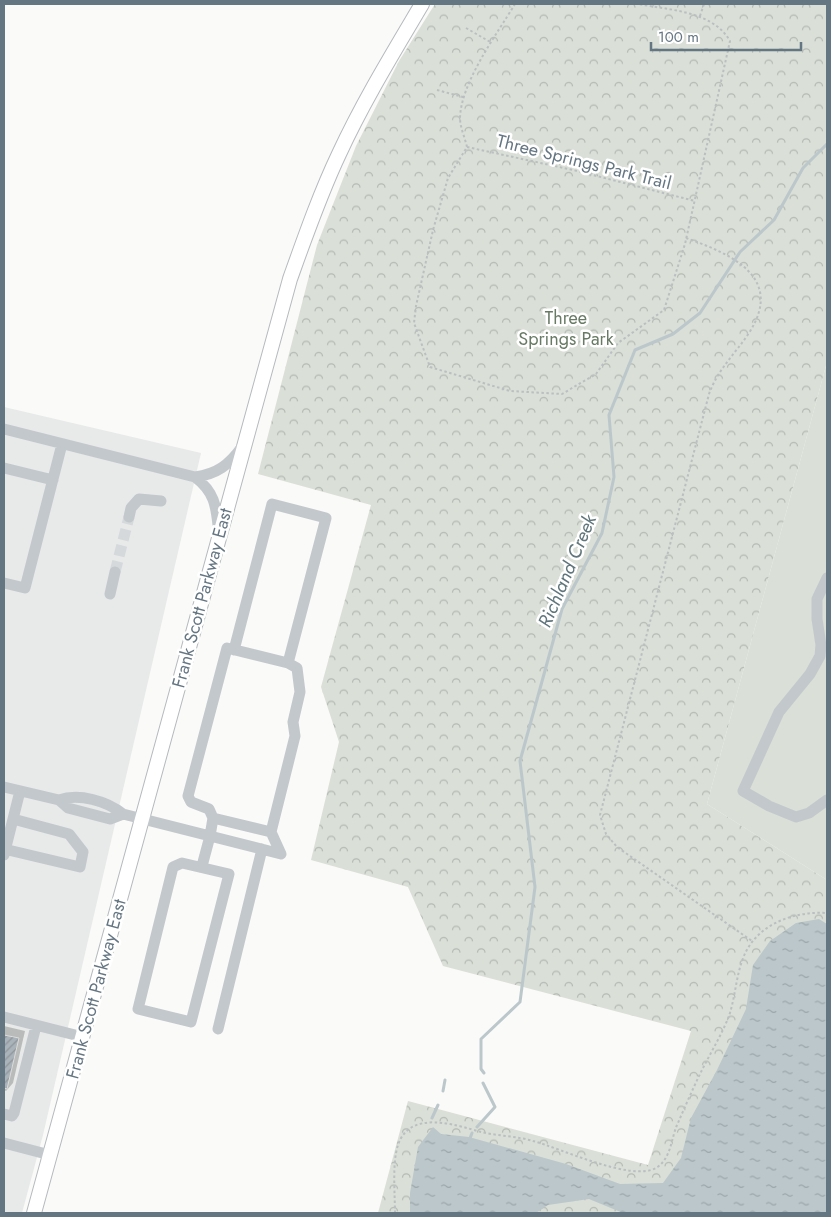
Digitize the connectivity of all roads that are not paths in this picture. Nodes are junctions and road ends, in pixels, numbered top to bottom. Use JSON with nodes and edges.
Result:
{"nodes":[{"id":1,"x":422,"y":4,"type":"edge"},
{"id":2,"x":4,"y":429,"type":"edge"},
{"id":3,"x":62,"y":444,"type":"junction"},
{"id":4,"x":244,"y":444,"type":"junction"},
{"id":5,"x":4,"y":468,"type":"edge"},
{"id":6,"x":195,"y":477,"type":"junction"},
{"id":7,"x":53,"y":480,"type":"junction"},
{"id":8,"x":161,"y":501,"type":"dead end"},
{"id":9,"x":129,"y":517,"type":"tunnel mouth"},
{"id":10,"x":219,"y":536,"type":"junction"},
{"id":11,"x":115,"y":572,"type":"tunnel mouth"},
{"id":12,"x":827,"y":578,"type":"edge"},
{"id":13,"x":4,"y":583,"type":"edge"},
{"id":14,"x":110,"y":594,"type":"dead end"},
{"id":15,"x":234,"y":650,"type":"junction"},
{"id":16,"x":288,"y":663,"type":"junction"},
{"id":17,"x":4,"y":787,"type":"edge"},
{"id":18,"x":20,"y":791,"type":"junction"},
{"id":19,"x":827,"y":800,"type":"edge"},
{"id":20,"x":214,"y":818,"type":"junction"},
{"id":21,"x":13,"y":819,"type":"junction"},
{"id":22,"x":142,"y":819,"type":"junction"},
{"id":23,"x":271,"y":832,"type":"junction"},
{"id":24,"x":210,"y":836,"type":"junction"},
{"id":25,"x":262,"y":849,"type":"junction"},
{"id":26,"x":4,"y":851,"type":"edge"},
{"id":27,"x":202,"y":866,"type":"junction"},
{"id":28,"x":4,"y":1017,"type":"edge"},
{"id":29,"x":36,"y":1026,"type":"junction"},
{"id":30,"x":218,"y":1029,"type":"dead end"},
{"id":31,"x":83,"y":1037,"type":"junction"},
{"id":32,"x":4,"y":1114,"type":"edge"},
{"id":33,"x":4,"y":1144,"type":"edge"},
{"id":34,"x":50,"y":1155,"type":"junction"},
{"id":35,"x":34,"y":1213,"type":"edge"}],
"edges":[{"from":1,"to":4,"type":"main road","name":"Frank Scott Parkway East"},
{"from":2,"to":3,"type":"street"},
{"from":3,"to":6,"type":"street"},
{"from":3,"to":7,"type":"street"},
{"from":4,"to":6,"type":"street"},
{"from":4,"to":10,"type":"main road","name":"Frank Scott Parkway East"},
{"from":5,"to":7,"type":"street"},
{"from":6,"to":10,"type":"street"},
{"from":7,"to":13,"type":"street"},
{"from":8,"to":9,"type":"street"},
{"from":10,"to":22,"type":"main road","name":"Frank Scott Parkway East"},
{"from":11,"to":14,"type":"street"},
{"from":12,"to":19,"type":"street"},
{"from":15,"to":16,"type":"street"},
{"from":15,"to":16,"type":"street"},
{"from":15,"to":20,"type":"street"},
{"from":16,"to":23,"type":"street"},
{"from":17,"to":18,"type":"street"},
{"from":18,"to":21,"type":"street"},
{"from":18,"to":22,"type":"street"},
{"from":20,"to":23,"type":"street"},
{"from":20,"to":24,"type":"street"},
{"from":21,"to":26,"type":"street"},
{"from":21,"to":26,"type":"street"},
{"from":22,"to":24,"type":"street"},
{"from":22,"to":31,"type":"main road","name":"Frank Scott Parkway East"},
{"from":23,"to":25,"type":"street"},
{"from":24,"to":25,"type":"street"},
{"from":24,"to":27,"type":"street"},
{"from":25,"to":30,"type":"street"},
{"from":27,"to":27,"type":"street"},
{"from":28,"to":29,"type":"street"},
{"from":29,"to":31,"type":"street"},
{"from":29,"to":32,"type":"street"},
{"from":31,"to":34,"type":"main road","name":"Frank Scott Parkway East"},
{"from":33,"to":34,"type":"street"},
{"from":34,"to":35,"type":"main road","name":"Frank Scott Parkway East"}]}
